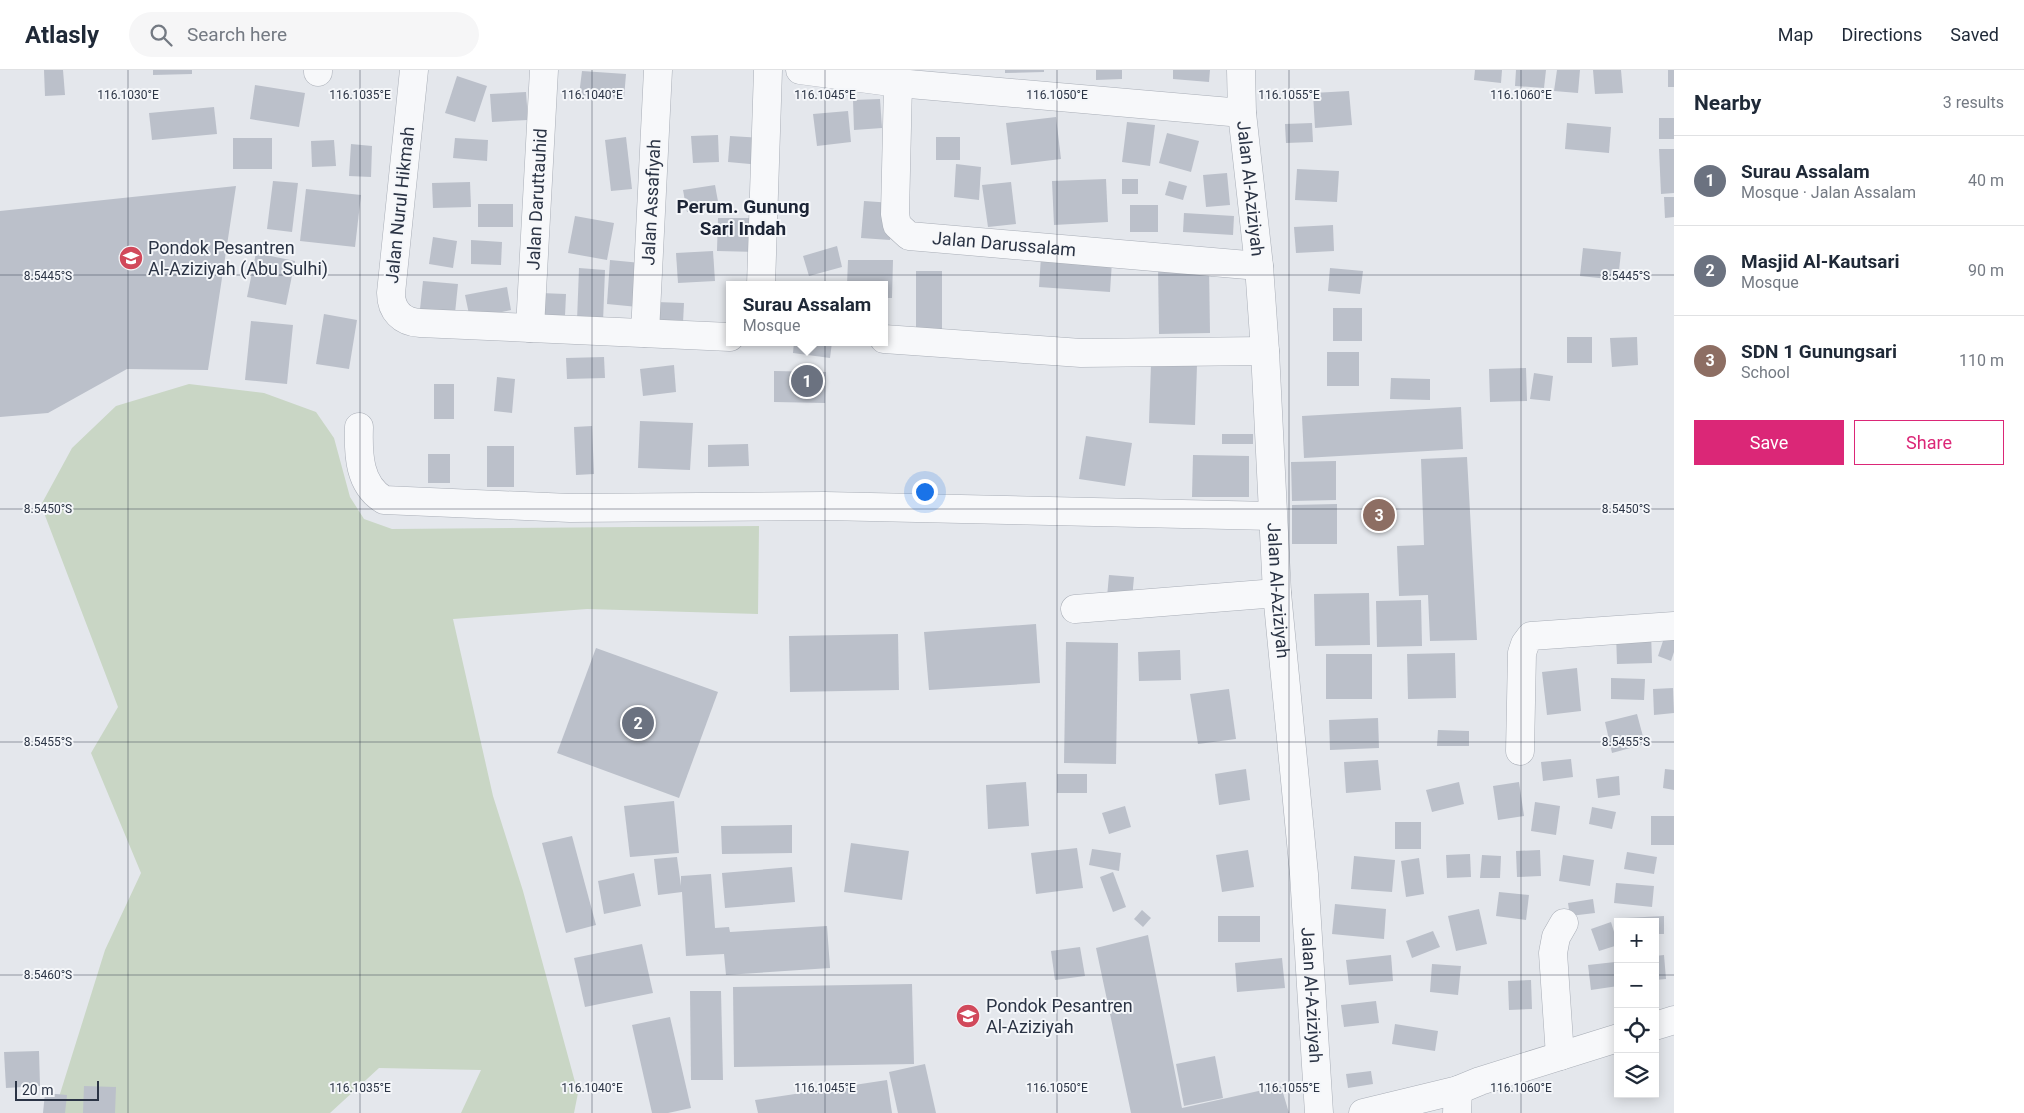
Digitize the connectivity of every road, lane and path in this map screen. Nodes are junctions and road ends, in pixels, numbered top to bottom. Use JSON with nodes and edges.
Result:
{"nodes":[{"id":1,"x":414,"y":70,"type":"edge"},
{"id":2,"x":544,"y":70,"type":"edge"},
{"id":3,"x":658,"y":70,"type":"edge"},
{"id":4,"x":768,"y":70,"type":"edge"},
{"id":5,"x":800,"y":70,"type":"edge"},
{"id":6,"x":1241,"y":70,"type":"edge"},
{"id":7,"x":898,"y":83,"type":"junction"},
{"id":8,"x":1242,"y":113,"type":"junction"},
{"id":9,"x":1259,"y":266,"type":"junction"},
{"id":10,"x":761,"y":281,"type":"edge"},
{"id":11,"x":530,"y":328,"type":"junction"},
{"id":12,"x":645,"y":333,"type":"junction"},
{"id":13,"x":726,"y":337,"type":"edge"},
{"id":14,"x":888,"y":339,"type":"edge"},
{"id":15,"x":1265,"y":351,"type":"junction"},
{"id":16,"x":359,"y":427,"type":"dead end"},
{"id":17,"x":1272,"y":516,"type":"junction"},
{"id":18,"x":1277,"y":594,"type":"junction"},
{"id":19,"x":1075,"y":609,"type":"dead end"},
{"id":20,"x":1674,"y":626,"type":"edge"},
{"id":21,"x":1520,"y":751,"type":"dead end"},
{"id":22,"x":1564,"y":923,"type":"dead end"},
{"id":23,"x":1674,"y":1020,"type":"edge"},
{"id":24,"x":1659,"y":1025,"type":"edge"},
{"id":25,"x":1614,"y":1039,"type":"edge"},
{"id":26,"x":1560,"y":1056,"type":"junction"},
{"id":27,"x":1458,"y":1102,"type":"edge"},
{"id":28,"x":1319,"y":1113,"type":"edge"},
{"id":29,"x":1363,"y":1113,"type":"edge"}],
"edges":[{"from":1,"to":11,"type":"street","name":"Jalan Nurul Hikmah"},
{"from":2,"to":11,"type":"street","name":"Jalan Daruttauhid"},
{"from":3,"to":12,"type":"street","name":"Jalan Assafiyah"},
{"from":4,"to":10,"type":"street"},
{"from":5,"to":7,"type":"street"},
{"from":6,"to":8,"type":"street","name":"Jalan Al-Aziziyah"},
{"from":7,"to":8,"type":"street"},
{"from":7,"to":9,"type":"street","name":"Jalan Darussalam"},
{"from":8,"to":9,"type":"street","name":"Jalan Al-Aziziyah"},
{"from":9,"to":15,"type":"street","name":"Jalan Al-Aziziyah"},
{"from":11,"to":12,"type":"street"},
{"from":12,"to":13,"type":"street"},
{"from":14,"to":15,"type":"street"},
{"from":15,"to":17,"type":"street","name":"Jalan Al-Aziziyah"},
{"from":16,"to":17,"type":"street"},
{"from":17,"to":18,"type":"street","name":"Jalan Al-Aziziyah"},
{"from":18,"to":19,"type":"street"},
{"from":18,"to":28,"type":"street","name":"Jalan Al-Aziziyah"},
{"from":20,"to":21,"type":"street"},
{"from":22,"to":26,"type":"street"},
{"from":23,"to":24,"type":"street"},
{"from":25,"to":26,"type":"street"},
{"from":26,"to":27,"type":"street"},
{"from":27,"to":29,"type":"street"}]}
